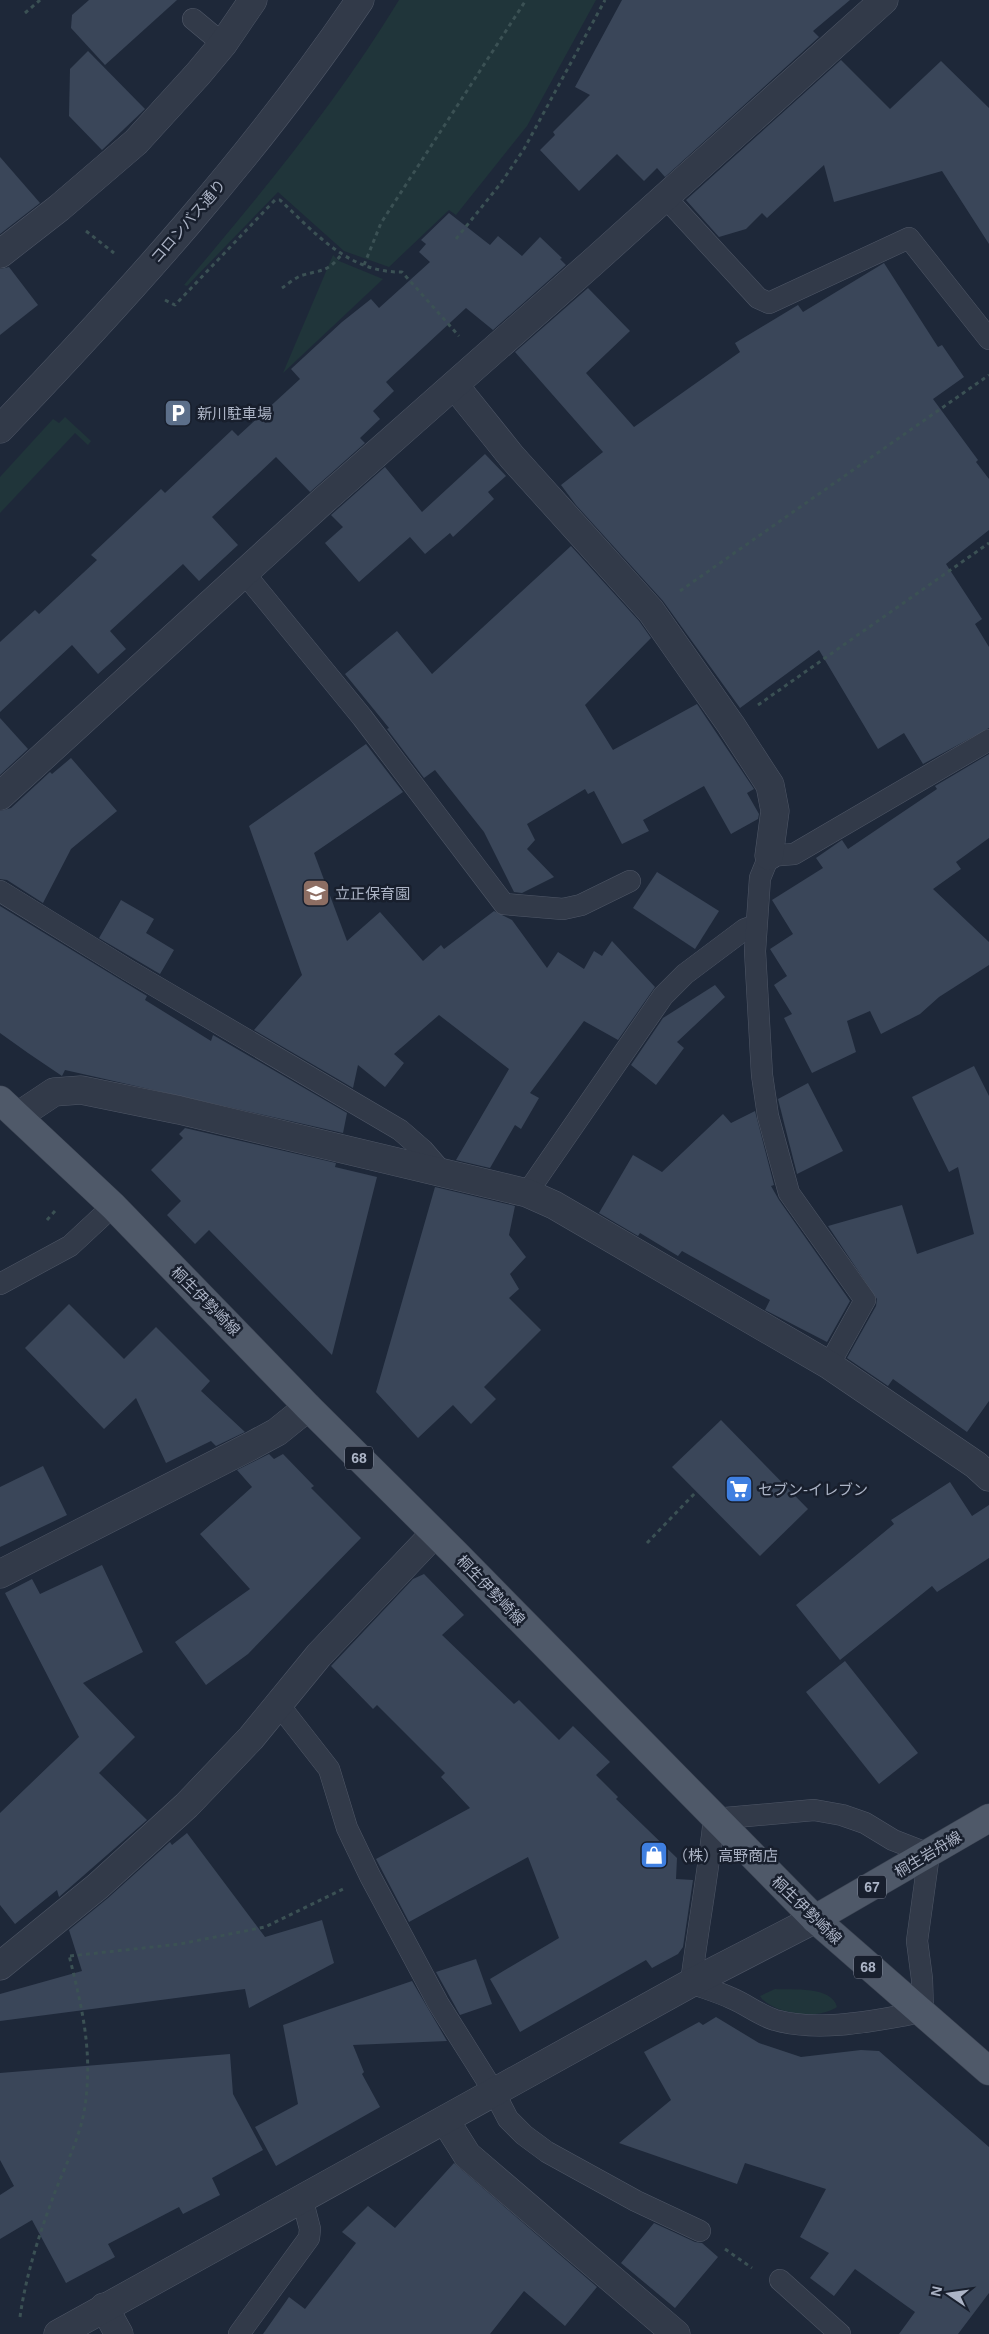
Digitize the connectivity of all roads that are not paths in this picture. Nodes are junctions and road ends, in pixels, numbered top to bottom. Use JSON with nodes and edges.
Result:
{"nodes":[{"id":1,"x":254,"y":0,"type":"edge"},
{"id":2,"x":360,"y":0,"type":"edge"},
{"id":3,"x":884,"y":0,"type":"edge"},
{"id":4,"x":193,"y":18,"type":"dead end"},
{"id":5,"x":223,"y":44,"type":"junction"},
{"id":6,"x":665,"y":197,"type":"junction"},
{"id":7,"x":0,"y":254,"type":"edge"},
{"id":8,"x":989,"y":339,"type":"edge"},
{"id":9,"x":455,"y":386,"type":"junction"},
{"id":10,"x":0,"y":429,"type":"edge"},
{"id":11,"x":245,"y":574,"type":"junction"},
{"id":12,"x":989,"y":740,"type":"edge"},
{"id":13,"x":0,"y":796,"type":"edge"},
{"id":14,"x":770,"y":856,"type":"junction"},
{"id":15,"x":630,"y":882,"type":"dead end"},
{"id":16,"x":0,"y":891,"type":"edge"},
{"id":17,"x":756,"y":925,"type":"junction"},
{"id":18,"x":9,"y":1108,"type":"edge"},
{"id":19,"x":442,"y":1172,"type":"junction"},
{"id":20,"x":527,"y":1193,"type":"junction"},
{"id":21,"x":113,"y":1206,"type":"junction"},
{"id":22,"x":0,"y":1284,"type":"edge"},
{"id":23,"x":829,"y":1365,"type":"junction"},
{"id":24,"x":308,"y":1407,"type":"junction"},
{"id":25,"x":989,"y":1477,"type":"edge"},
{"id":26,"x":435,"y":1533,"type":"junction"},
{"id":27,"x":0,"y":1574,"type":"edge"},
{"id":28,"x":279,"y":1705,"type":"junction"},
{"id":29,"x":989,"y":1818,"type":"edge"},
{"id":30,"x":714,"y":1819,"type":"junction"},
{"id":31,"x":929,"y":1854,"type":"junction"},
{"id":32,"x":815,"y":1919,"type":"junction"},
{"id":33,"x":0,"y":1966,"type":"edge"},
{"id":34,"x":691,"y":1983,"type":"junction"},
{"id":35,"x":922,"y":2012,"type":"junction"},
{"id":36,"x":989,"y":2071,"type":"edge"},
{"id":37,"x":494,"y":2092,"type":"junction"},
{"id":38,"x":445,"y":2120,"type":"junction"},
{"id":39,"x":302,"y":2198,"type":"junction"},
{"id":40,"x":700,"y":2231,"type":"road end"},
{"id":41,"x":780,"y":2280,"type":"road end"},
{"id":42,"x":104,"y":2307,"type":"junction"},
{"id":43,"x":58,"y":2334,"type":"edge"},
{"id":44,"x":119,"y":2334,"type":"edge"},
{"id":45,"x":239,"y":2334,"type":"edge"},
{"id":46,"x":676,"y":2334,"type":"edge"},
{"id":47,"x":840,"y":2334,"type":"edge"}],
"edges":[{"from":1,"to":5,"type":"street"},
{"from":2,"to":10,"type":"street","name":"コロンバス通り"},
{"from":3,"to":6,"type":"street"},
{"from":4,"to":5,"type":"lane"},
{"from":5,"to":7,"type":"street"},
{"from":6,"to":8,"type":"lane"},
{"from":6,"to":9,"type":"street"},
{"from":9,"to":11,"type":"street"},
{"from":9,"to":14,"type":"street"},
{"from":11,"to":13,"type":"street"},
{"from":11,"to":15,"type":"lane"},
{"from":12,"to":14,"type":"lane"},
{"from":14,"to":17,"type":"lane"},
{"from":16,"to":19,"type":"lane"},
{"from":17,"to":20,"type":"lane"},
{"from":17,"to":23,"type":"lane"},
{"from":18,"to":19,"type":"street"},
{"from":18,"to":21,"type":"main road","name":"桐生伊勢崎線","number":"68"},
{"from":19,"to":20,"type":"street"},
{"from":20,"to":23,"type":"street"},
{"from":21,"to":22,"type":"lane"},
{"from":21,"to":24,"type":"main road","name":"桐生伊勢崎線","number":"68"},
{"from":23,"to":25,"type":"street"},
{"from":24,"to":26,"type":"main road","name":"桐生伊勢崎線","number":"68"},
{"from":24,"to":27,"type":"street"},
{"from":26,"to":28,"type":"street"},
{"from":26,"to":30,"type":"main road","name":"桐生伊勢崎線","number":"68"},
{"from":28,"to":33,"type":"street"},
{"from":28,"to":37,"type":"lane"},
{"from":29,"to":31,"type":"main road","name":"桐生岩舟線","number":"67"},
{"from":30,"to":31,"type":"lane"},
{"from":30,"to":32,"type":"main road","name":"桐生伊勢崎線","number":"68"},
{"from":30,"to":34,"type":"lane"},
{"from":31,"to":32,"type":"main road","name":"桐生岩舟線","number":"67"},
{"from":31,"to":35,"type":"lane"},
{"from":32,"to":34,"type":"street"},
{"from":32,"to":35,"type":"main road","name":"桐生伊勢崎線","number":"68"},
{"from":34,"to":35,"type":"lane"},
{"from":34,"to":37,"type":"street"},
{"from":35,"to":36,"type":"main road","name":"桐生伊勢崎線","number":"68"},
{"from":37,"to":38,"type":"street"},
{"from":37,"to":40,"type":"lane"},
{"from":38,"to":39,"type":"street"},
{"from":38,"to":46,"type":"street"},
{"from":39,"to":42,"type":"street"},
{"from":39,"to":45,"type":"lane"},
{"from":41,"to":47,"type":"lane"},
{"from":42,"to":43,"type":"street"},
{"from":42,"to":44,"type":"street"}]}
